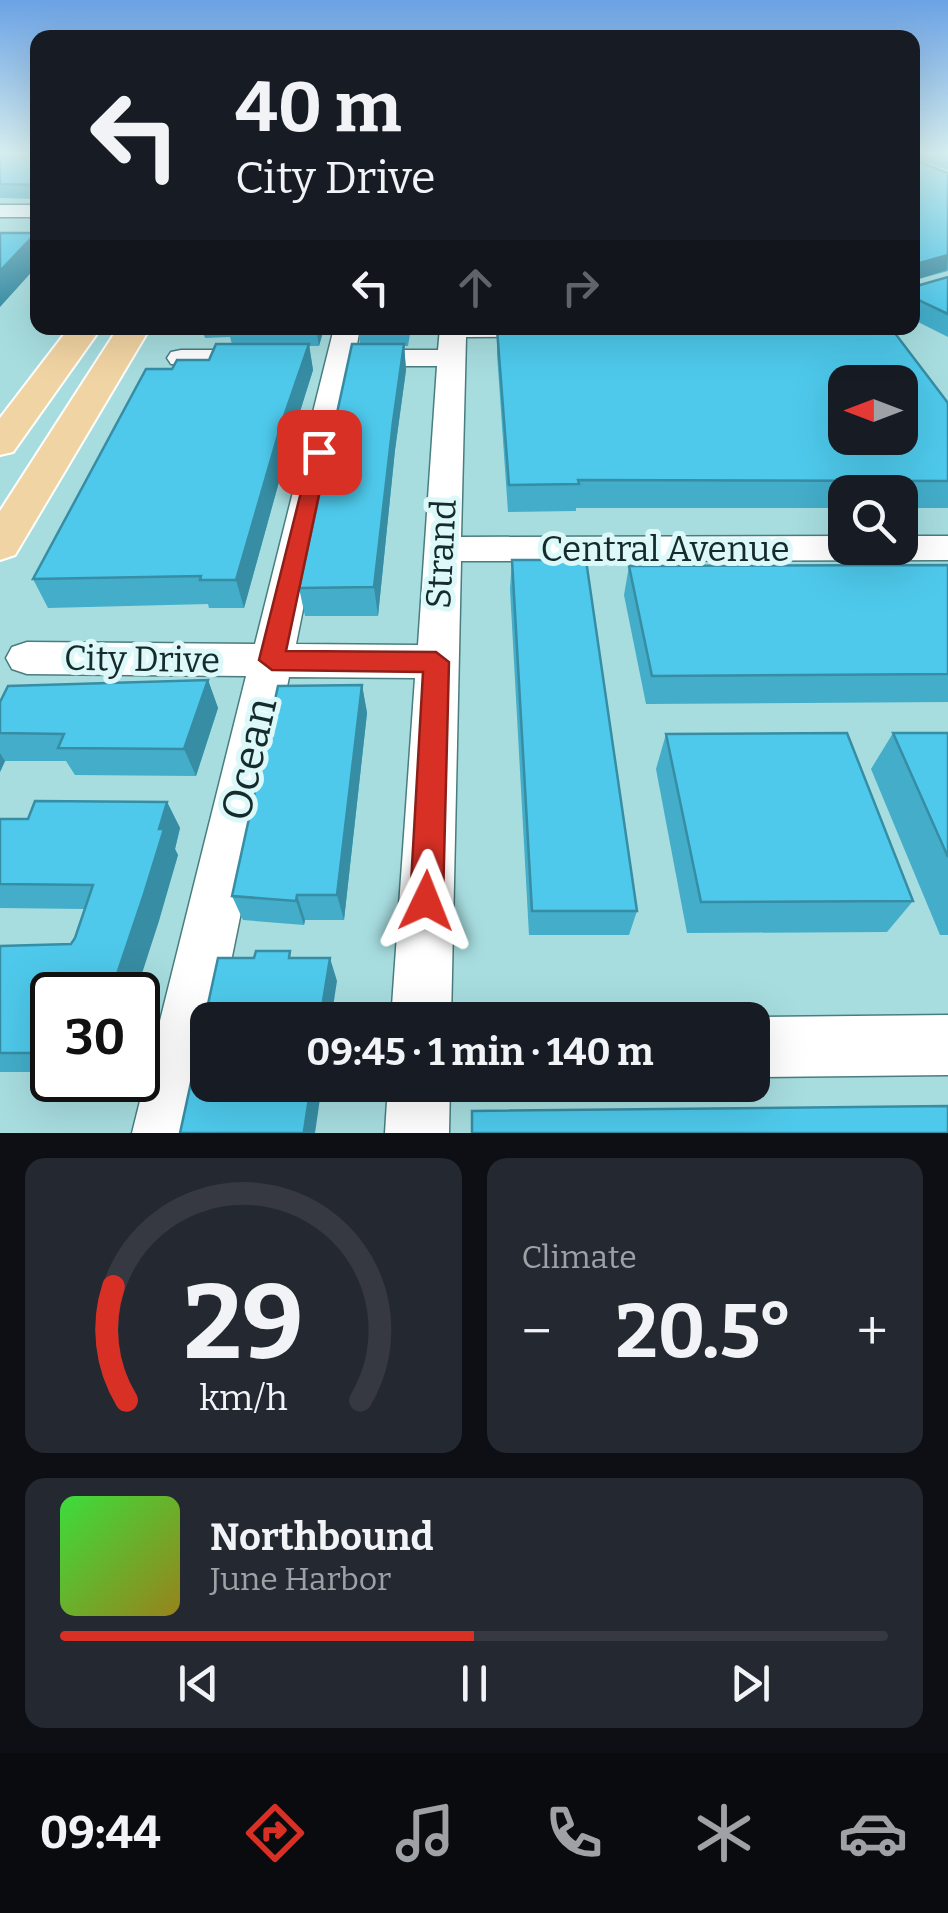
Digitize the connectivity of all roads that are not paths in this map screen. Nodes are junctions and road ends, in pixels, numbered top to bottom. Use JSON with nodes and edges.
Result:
{"nodes":[{"id":1,"x":0,"y":211,"type":"edge"},
{"id":2,"x":30,"y":211,"type":"edge"},
{"id":3,"x":80,"y":335,"type":"edge"},
{"id":4,"x":130,"y":335,"type":"edge"},
{"id":5,"x":551,"y":335,"type":"edge"},
{"id":6,"x":452,"y":338,"type":"edge"},
{"id":7,"x":336,"y":348,"type":"edge"},
{"id":8,"x":181,"y":358,"type":"edge"},
{"id":9,"x":280,"y":358,"type":"edge"},
{"id":10,"x":0,"y":444,"type":"edge"},
{"id":11,"x":0,"y":545,"type":"edge"},
{"id":12,"x":948,"y":548,"type":"edge"},
{"id":13,"x":441,"y":549,"type":"junction"},
{"id":14,"x":27,"y":658,"type":"dead end"},
{"id":15,"x":272,"y":660,"type":"junction"},
{"id":16,"x":436,"y":662,"type":"junction"},
{"id":17,"x":422,"y":1002,"type":"edge"},
{"id":18,"x":948,"y":1045,"type":"edge"},
{"id":19,"x":770,"y":1046,"type":"edge"},
{"id":20,"x":417,"y":1102,"type":"edge"},
{"id":21,"x":164,"y":1133,"type":"edge"},
{"id":22,"x":416,"y":1133,"type":"edge"}],
"edges":[{"from":1,"to":2,"type":"street"},
{"from":3,"to":10,"type":"main road"},
{"from":4,"to":11,"type":"main road"},
{"from":5,"to":6,"type":"street"},
{"from":6,"to":7,"type":"street"},
{"from":6,"to":13,"type":"street","name":"Strand"},
{"from":7,"to":15,"type":"street","name":"Ocean"},
{"from":8,"to":9,"type":"street"},
{"from":12,"to":13,"type":"street","name":"Central Avenue"},
{"from":13,"to":16,"type":"street","name":"Strand"},
{"from":14,"to":15,"type":"street","name":"City Drive"},
{"from":15,"to":16,"type":"street","name":"City Drive"},
{"from":15,"to":21,"type":"street","name":"Ocean"},
{"from":16,"to":17,"type":"street","name":"Strand"},
{"from":18,"to":19,"type":"street"},
{"from":20,"to":22,"type":"street"}]}
